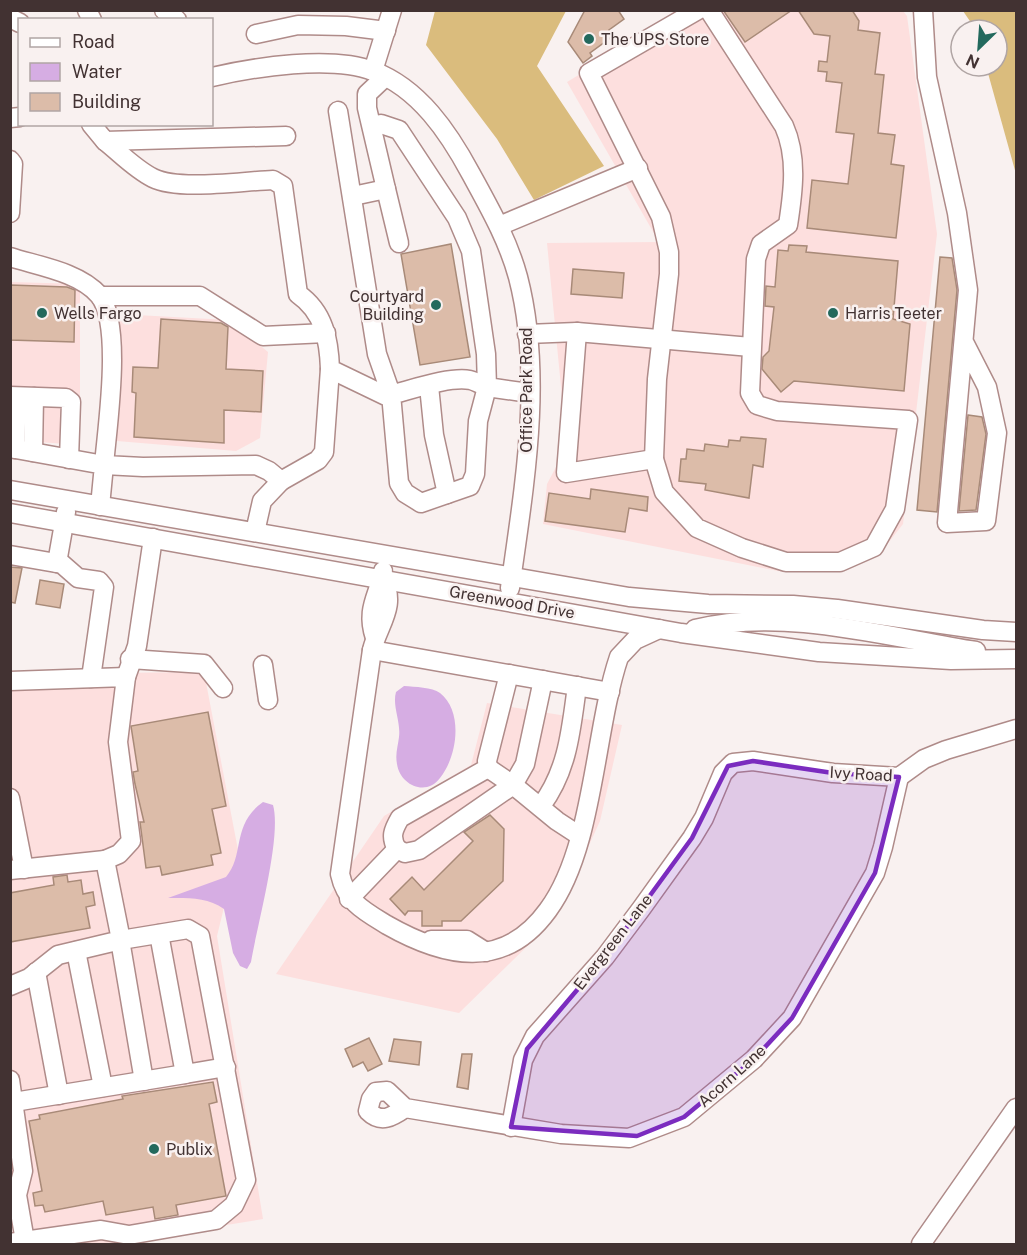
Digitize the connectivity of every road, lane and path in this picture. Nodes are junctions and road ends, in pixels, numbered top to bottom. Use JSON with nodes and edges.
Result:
{"nodes":[{"id":1,"x":392,"y":10,"type":"edge"},
{"id":2,"x":698,"y":10,"type":"edge"},
{"id":3,"x":709,"y":10,"type":"edge"},
{"id":4,"x":923,"y":10,"type":"edge"},
{"id":5,"x":386,"y":31,"type":"junction"},
{"id":6,"x":256,"y":34,"type":"dead end"},
{"id":7,"x":379,"y":74,"type":"junction"},
{"id":8,"x":213,"y":77,"type":"edge"},
{"id":9,"x":338,"y":111,"type":"dead end"},
{"id":10,"x":93,"y":126,"type":"edge"},
{"id":11,"x":372,"y":126,"type":"junction"},
{"id":12,"x":286,"y":136,"type":"dead end"},
{"id":13,"x":105,"y":141,"type":"junction"},
{"id":14,"x":10,"y":160,"type":"edge"},
{"id":15,"x":638,"y":168,"type":"junction"},
{"id":16,"x":386,"y":189,"type":"junction"},
{"id":17,"x":353,"y":196,"type":"junction"},
{"id":18,"x":10,"y":213,"type":"edge"},
{"id":19,"x":499,"y":226,"type":"junction"},
{"id":20,"x":399,"y":243,"type":"dead end"},
{"id":21,"x":10,"y":257,"type":"edge"},
{"id":22,"x":100,"y":296,"type":"junction"},
{"id":23,"x":577,"y":332,"type":"junction"},
{"id":24,"x":326,"y":333,"type":"junction"},
{"id":25,"x":527,"y":334,"type":"junction"},
{"id":26,"x":662,"y":339,"type":"junction"},
{"id":27,"x":964,"y":342,"type":"junction"},
{"id":28,"x":751,"y":347,"type":"junction"},
{"id":29,"x":330,"y":369,"type":"junction"},
{"id":30,"x":429,"y":386,"type":"junction"},
{"id":31,"x":487,"y":387,"type":"junction"},
{"id":32,"x":529,"y":393,"type":"junction"},
{"id":33,"x":391,"y":394,"type":"junction"},
{"id":34,"x":20,"y":397,"type":"edge"},
{"id":35,"x":19,"y":450,"type":"edge"},
{"id":36,"x":69,"y":459,"type":"junction"},
{"id":37,"x":654,"y":459,"type":"junction"},
{"id":38,"x":104,"y":465,"type":"junction"},
{"id":39,"x":281,"y":481,"type":"junction"},
{"id":40,"x":10,"y":490,"type":"edge"},
{"id":41,"x":447,"y":494,"type":"junction"},
{"id":42,"x":67,"y":500,"type":"junction"},
{"id":43,"x":100,"y":506,"type":"junction"},
{"id":44,"x":10,"y":513,"type":"edge"},
{"id":45,"x":64,"y":522,"type":"junction"},
{"id":46,"x":255,"y":532,"type":"junction"},
{"id":47,"x":153,"y":538,"type":"junction"},
{"id":48,"x":385,"y":554,"type":"junction"},
{"id":49,"x":10,"y":555,"type":"edge"},
{"id":50,"x":57,"y":563,"type":"junction"},
{"id":51,"x":512,"y":576,"type":"junction"},
{"id":52,"x":382,"y":579,"type":"junction"},
{"id":53,"x":508,"y":601,"type":"junction"},
{"id":54,"x":659,"y":629,"type":"junction"},
{"id":55,"x":1017,"y":632,"type":"edge"},
{"id":56,"x":681,"y":633,"type":"junction"},
{"id":57,"x":373,"y":644,"type":"junction"},
{"id":58,"x":1017,"y":657,"type":"edge"},
{"id":59,"x":130,"y":658,"type":"junction"},
{"id":60,"x":263,"y":665,"type":"dead end"},
{"id":61,"x":509,"y":674,"type":"junction"},
{"id":62,"x":126,"y":677,"type":"junction"},
{"id":63,"x":91,"y":678,"type":"junction"},
{"id":64,"x":543,"y":680,"type":"junction"},
{"id":65,"x":10,"y":681,"type":"edge"},
{"id":66,"x":577,"y":686,"type":"junction"},
{"id":67,"x":223,"y":688,"type":"dead end"},
{"id":68,"x":610,"y":692,"type":"junction"},
{"id":69,"x":268,"y":700,"type":"dead end"},
{"id":70,"x":1017,"y":729,"type":"edge"},
{"id":71,"x":733,"y":763,"type":"joint"},
{"id":72,"x":488,"y":768,"type":"junction"},
{"id":73,"x":899,"y":777,"type":"junction"},
{"id":74,"x":513,"y":785,"type":"junction"},
{"id":75,"x":10,"y":798,"type":"edge"},
{"id":76,"x":541,"y":806,"type":"junction"},
{"id":77,"x":580,"y":836,"type":"junction"},
{"id":78,"x":397,"y":849,"type":"junction"},
{"id":79,"x":105,"y":860,"type":"junction"},
{"id":80,"x":17,"y":870,"type":"edge"},
{"id":81,"x":349,"y":899,"type":"junction"},
{"id":82,"x":159,"y":934,"type":"junction"},
{"id":83,"x":120,"y":940,"type":"junction"},
{"id":84,"x":76,"y":951,"type":"junction"},
{"id":85,"x":36,"y":972,"type":"junction"},
{"id":86,"x":10,"y":986,"type":"edge"},
{"id":87,"x":226,"y":1067,"type":"junction"},
{"id":88,"x":185,"y":1074,"type":"junction"},
{"id":89,"x":10,"y":1080,"type":"edge"},
{"id":90,"x":144,"y":1080,"type":"junction"},
{"id":91,"x":103,"y":1088,"type":"junction"},
{"id":92,"x":59,"y":1095,"type":"junction"},
{"id":93,"x":14,"y":1102,"type":"junction"},
{"id":94,"x":405,"y":1108,"type":"dead end"},
{"id":95,"x":1017,"y":1108,"type":"edge"},
{"id":96,"x":511,"y":1127,"type":"junction"},
{"id":97,"x":18,"y":1242,"type":"edge"},
{"id":98,"x":921,"y":1245,"type":"edge"}],
"edges":[{"from":1,"to":5,"type":"street"},
{"from":2,"to":15,"type":"street"},
{"from":3,"to":28,"type":"street"},
{"from":4,"to":27,"type":"street"},
{"from":5,"to":6,"type":"street"},
{"from":5,"to":7,"type":"street"},
{"from":7,"to":8,"type":"street","name":"Office Park Road"},
{"from":7,"to":11,"type":"street"},
{"from":7,"to":19,"type":"street","name":"Office Park Road"},
{"from":9,"to":17,"type":"street"},
{"from":10,"to":13,"type":"street"},
{"from":11,"to":16,"type":"street"},
{"from":11,"to":31,"type":"street"},
{"from":12,"to":13,"type":"street"},
{"from":13,"to":24,"type":"street"},
{"from":14,"to":18,"type":"street"},
{"from":15,"to":19,"type":"street"},
{"from":15,"to":26,"type":"street"},
{"from":16,"to":17,"type":"street"},
{"from":16,"to":20,"type":"street"},
{"from":17,"to":33,"type":"street"},
{"from":19,"to":25,"type":"street","name":"Office Park Road"},
{"from":21,"to":22,"type":"street"},
{"from":22,"to":24,"type":"street"},
{"from":22,"to":38,"type":"street"},
{"from":23,"to":25,"type":"street"},
{"from":23,"to":26,"type":"street"},
{"from":23,"to":37,"type":"street"},
{"from":24,"to":29,"type":"street"},
{"from":25,"to":32,"type":"street","name":"Office Park Road"},
{"from":26,"to":28,"type":"street"},
{"from":26,"to":37,"type":"street"},
{"from":27,"to":27,"type":"street"},
{"from":28,"to":37,"type":"street"},
{"from":29,"to":33,"type":"street"},
{"from":29,"to":39,"type":"street"},
{"from":30,"to":31,"type":"street"},
{"from":30,"to":33,"type":"street"},
{"from":30,"to":41,"type":"street"},
{"from":31,"to":32,"type":"street"},
{"from":31,"to":41,"type":"street"},
{"from":32,"to":51,"type":"street","name":"Office Park Road"},
{"from":33,"to":41,"type":"street"},
{"from":34,"to":35,"type":"street"},
{"from":34,"to":36,"type":"street"},
{"from":35,"to":36,"type":"street"},
{"from":36,"to":38,"type":"street"},
{"from":38,"to":39,"type":"street"},
{"from":38,"to":43,"type":"street"},
{"from":39,"to":46,"type":"street"},
{"from":40,"to":42,"type":"street","name":"Greenwood Drive"},
{"from":42,"to":43,"type":"street","name":"Greenwood Drive"},
{"from":42,"to":45,"type":"street"},
{"from":43,"to":46,"type":"street","name":"Greenwood Drive"},
{"from":44,"to":45,"type":"street","name":"Greenwood Drive"},
{"from":45,"to":47,"type":"street","name":"Greenwood Drive"},
{"from":45,"to":50,"type":"street"},
{"from":46,"to":48,"type":"street","name":"Greenwood Drive"},
{"from":47,"to":52,"type":"street","name":"Greenwood Drive"},
{"from":47,"to":59,"type":"street"},
{"from":48,"to":51,"type":"street","name":"Greenwood Drive"},
{"from":48,"to":52,"type":"street"},
{"from":49,"to":50,"type":"street"},
{"from":50,"to":63,"type":"street"},
{"from":51,"to":53,"type":"street","name":"Office Park Road"},
{"from":51,"to":55,"type":"street","name":"Greenwood Drive"},
{"from":52,"to":53,"type":"street","name":"Greenwood Drive"},
{"from":52,"to":57,"type":"street"},
{"from":53,"to":54,"type":"street","name":"Greenwood Drive"},
{"from":54,"to":56,"type":"street","name":"Greenwood Drive"},
{"from":54,"to":68,"type":"street"},
{"from":56,"to":58,"type":"street","name":"Greenwood Drive"},
{"from":56,"to":58,"type":"street","name":"Greenwood Drive"},
{"from":57,"to":61,"type":"street"},
{"from":57,"to":81,"type":"street"},
{"from":59,"to":62,"type":"street"},
{"from":59,"to":67,"type":"street"},
{"from":60,"to":69,"type":"street"},
{"from":61,"to":64,"type":"street"},
{"from":61,"to":72,"type":"street"},
{"from":62,"to":63,"type":"street"},
{"from":62,"to":79,"type":"street"},
{"from":63,"to":65,"type":"street"},
{"from":64,"to":66,"type":"street"},
{"from":64,"to":74,"type":"street"},
{"from":66,"to":68,"type":"street"},
{"from":66,"to":76,"type":"street"},
{"from":68,"to":77,"type":"street"},
{"from":70,"to":73,"type":"street","name":"Ivy Road"},
{"from":71,"to":73,"type":"street","name":"Ivy Road"},
{"from":71,"to":96,"type":"street","name":"Evergreen Lane"},
{"from":72,"to":74,"type":"street"},
{"from":72,"to":78,"type":"street"},
{"from":73,"to":96,"type":"street","name":"Acorn Lane"},
{"from":74,"to":76,"type":"street"},
{"from":74,"to":78,"type":"street"},
{"from":75,"to":80,"type":"street"},
{"from":76,"to":77,"type":"street"},
{"from":77,"to":81,"type":"street"},
{"from":78,"to":81,"type":"street"},
{"from":79,"to":80,"type":"street"},
{"from":79,"to":83,"type":"street"},
{"from":82,"to":83,"type":"street"},
{"from":82,"to":87,"type":"street"},
{"from":82,"to":88,"type":"street"},
{"from":83,"to":84,"type":"street"},
{"from":83,"to":90,"type":"street"},
{"from":84,"to":85,"type":"street"},
{"from":84,"to":91,"type":"street"},
{"from":85,"to":86,"type":"street"},
{"from":85,"to":92,"type":"street"},
{"from":87,"to":88,"type":"street"},
{"from":87,"to":97,"type":"street"},
{"from":88,"to":90,"type":"street"},
{"from":89,"to":93,"type":"street"},
{"from":90,"to":91,"type":"street"},
{"from":91,"to":92,"type":"street"},
{"from":92,"to":93,"type":"street"},
{"from":93,"to":97,"type":"street"},
{"from":94,"to":96,"type":"street","name":"Acorn Lane"},
{"from":95,"to":98,"type":"street"}]}
